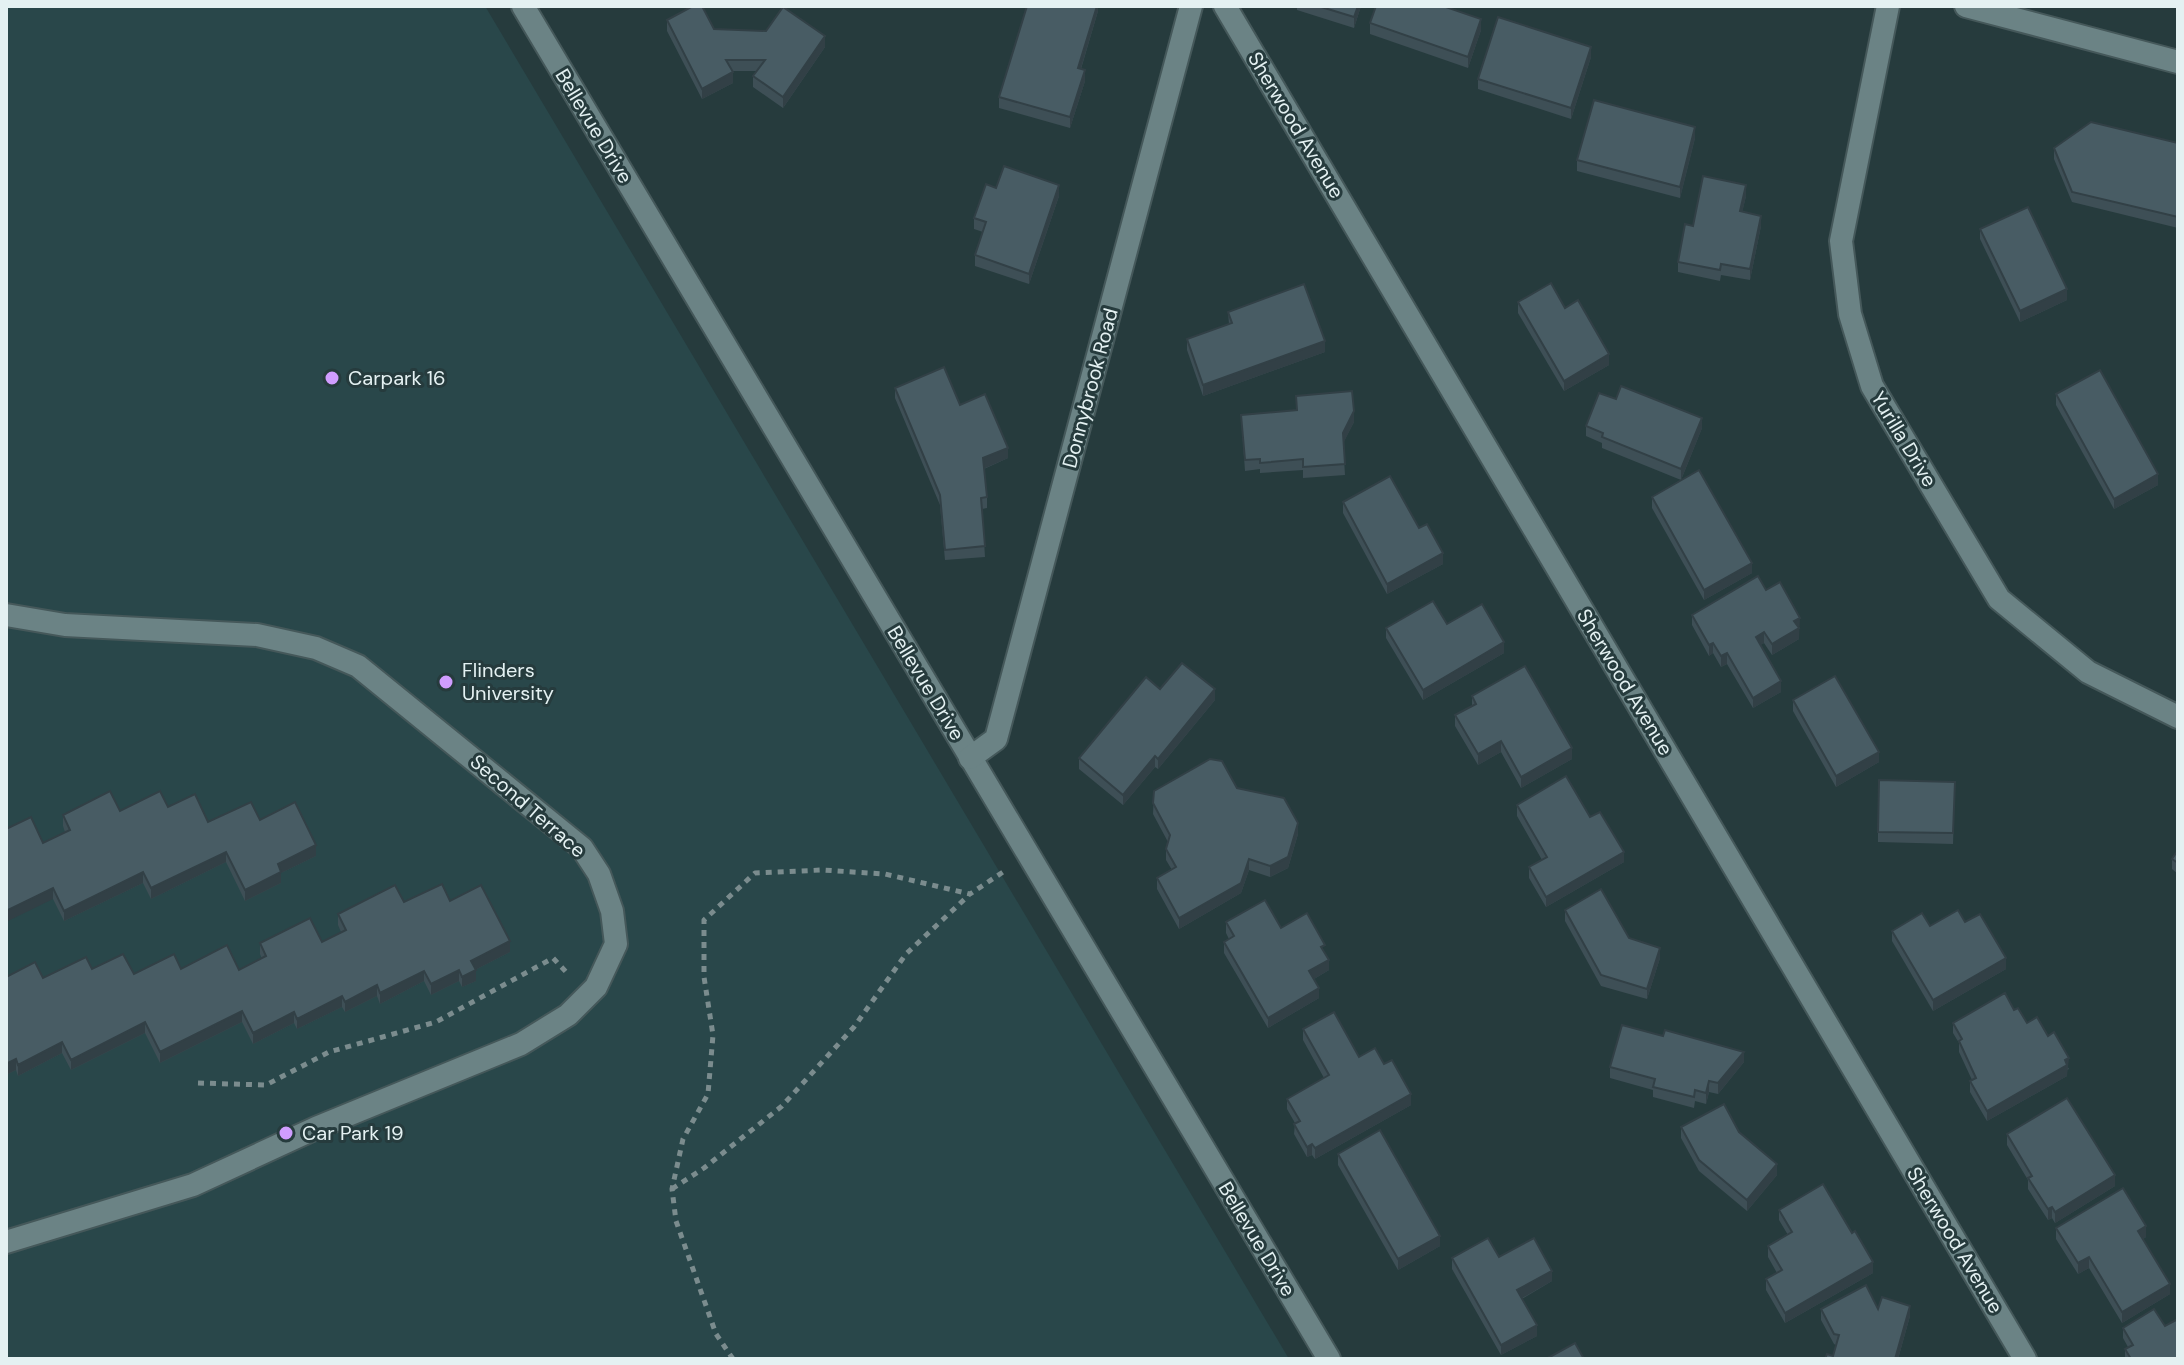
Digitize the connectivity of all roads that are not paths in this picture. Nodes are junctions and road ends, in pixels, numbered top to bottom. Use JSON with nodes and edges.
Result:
{"nodes":[{"id":1,"x":523,"y":6,"type":"edge"},
{"id":2,"x":1191,"y":6,"type":"edge"},
{"id":3,"x":1225,"y":6,"type":"edge"},
{"id":4,"x":1888,"y":6,"type":"edge"},
{"id":5,"x":1966,"y":6,"type":"edge"},
{"id":6,"x":2178,"y":62,"type":"edge"},
{"id":7,"x":6,"y":615,"type":"edge"},
{"id":8,"x":2178,"y":717,"type":"edge"},
{"id":9,"x":970,"y":758,"type":"junction"},
{"id":10,"x":6,"y":1242,"type":"edge"},
{"id":11,"x":1329,"y":1359,"type":"edge"},
{"id":12,"x":2025,"y":1359,"type":"edge"}],
"edges":[{"from":1,"to":9,"type":"street","name":"Bellevue Drive"},
{"from":2,"to":9,"type":"street","name":"Donnybrook Road"},
{"from":3,"to":12,"type":"street","name":"Sherwood Avenue"},
{"from":4,"to":8,"type":"street","name":"Yurilla Drive"},
{"from":5,"to":6,"type":"street"},
{"from":7,"to":10,"type":"street","name":"Second Terrace"},
{"from":9,"to":11,"type":"street","name":"Bellevue Drive"}]}
